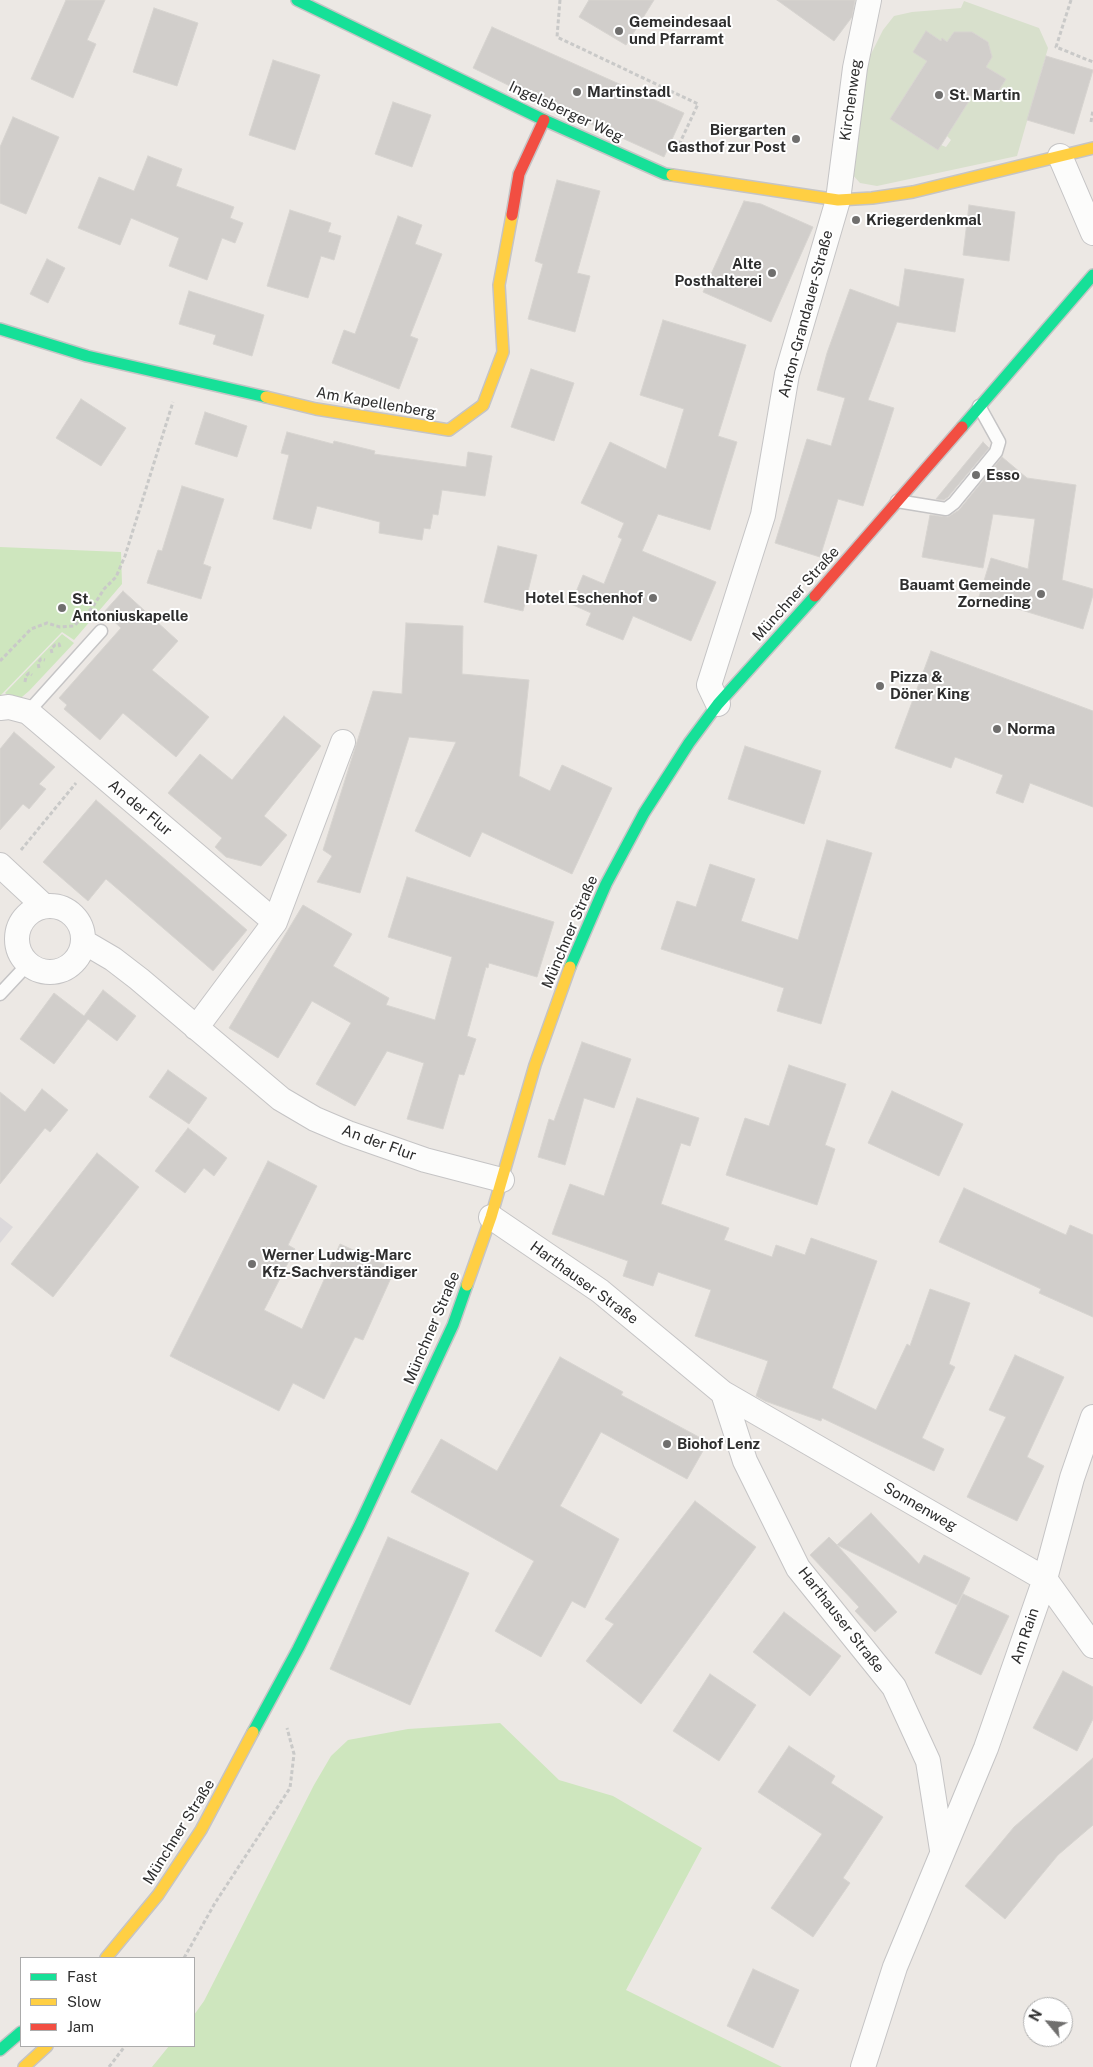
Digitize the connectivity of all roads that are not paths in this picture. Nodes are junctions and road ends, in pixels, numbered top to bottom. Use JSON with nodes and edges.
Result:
{"nodes":[{"id":1,"x":297,"y":0,"type":"edge"},
{"id":2,"x":869,"y":0,"type":"edge"},
{"id":3,"x":544,"y":120,"type":"junction"},
{"id":4,"x":1093,"y":148,"type":"edge"},
{"id":5,"x":1060,"y":156,"type":"junction"},
{"id":6,"x":731,"y":169,"type":"dead end"},
{"id":7,"x":725,"y":182,"type":"junction"},
{"id":8,"x":838,"y":200,"type":"junction"},
{"id":9,"x":1093,"y":233,"type":"edge"},
{"id":10,"x":1093,"y":275,"type":"edge"},
{"id":11,"x":0,"y":329,"type":"edge"},
{"id":12,"x":979,"y":406,"type":"junction"},
{"id":13,"x":897,"y":500,"type":"junction"},
{"id":14,"x":101,"y":631,"type":"dead end"},
{"id":15,"x":718,"y":704,"type":"junction"},
{"id":16,"x":0,"y":708,"type":"edge"},
{"id":17,"x":28,"y":712,"type":"junction"},
{"id":18,"x":344,"y":742,"type":"dead end"},
{"id":19,"x":3,"y":867,"type":"edge"},
{"id":20,"x":44,"y":906,"type":"junction"},
{"id":21,"x":275,"y":922,"type":"junction"},
{"id":22,"x":84,"y":942,"type":"junction"},
{"id":23,"x":28,"y":964,"type":"junction"},
{"id":24,"x":0,"y":994,"type":"edge"},
{"id":25,"x":196,"y":1028,"type":"junction"},
{"id":26,"x":502,"y":1180,"type":"junction"},
{"id":27,"x":491,"y":1217,"type":"junction"},
{"id":28,"x":723,"y":1393,"type":"junction"},
{"id":29,"x":1093,"y":1417,"type":"edge"},
{"id":30,"x":1045,"y":1579,"type":"junction"},
{"id":31,"x":1093,"y":1646,"type":"edge"},
{"id":32,"x":942,"y":1850,"type":"junction"},
{"id":33,"x":107,"y":1957,"type":"edge"},
{"id":34,"x":20,"y":2033,"type":"edge"},
{"id":35,"x":45,"y":2047,"type":"edge"},
{"id":36,"x":53,"y":2047,"type":"edge"},
{"id":37,"x":0,"y":2050,"type":"edge"},
{"id":38,"x":50,"y":2060,"type":"dead end"},
{"id":39,"x":24,"y":2067,"type":"edge"},
{"id":40,"x":864,"y":2067,"type":"edge"}],
"edges":[{"from":1,"to":3,"type":"street","name":"Ingelsberger Weg"},
{"from":2,"to":8,"type":"street","name":"Kirchenweg"},
{"from":3,"to":7,"type":"street","name":"Ingelsberger Weg"},
{"from":3,"to":11,"type":"street","name":"Am Kapellenberg"},
{"from":4,"to":5,"type":"street"},
{"from":5,"to":8,"type":"street"},
{"from":5,"to":9,"type":"street"},
{"from":6,"to":7,"type":"lane"},
{"from":7,"to":8,"type":"street","name":"Ingelsberger Weg"},
{"from":8,"to":15,"type":"street","name":"Anton-Grandauer-Straße"},
{"from":10,"to":12,"type":"street","name":"Münchner Straße"},
{"from":12,"to":13,"type":"street","name":"Münchner Straße"},
{"from":12,"to":13,"type":"lane"},
{"from":13,"to":15,"type":"street","name":"Münchner Straße"},
{"from":14,"to":17,"type":"lane"},
{"from":15,"to":26,"type":"street","name":"Münchner Straße"},
{"from":16,"to":17,"type":"street"},
{"from":17,"to":21,"type":"street","name":"An der Flur"},
{"from":18,"to":21,"type":"street"},
{"from":19,"to":20,"type":"street"},
{"from":20,"to":22,"type":"street"},
{"from":20,"to":23,"type":"street"},
{"from":21,"to":25,"type":"street"},
{"from":22,"to":23,"type":"street"},
{"from":22,"to":25,"type":"street","name":"An der Flur"},
{"from":23,"to":24,"type":"lane"},
{"from":25,"to":26,"type":"street","name":"An der Flur"},
{"from":26,"to":27,"type":"street","name":"Münchner Straße"},
{"from":27,"to":28,"type":"street","name":"Harthauser Straße"},
{"from":27,"to":33,"type":"street","name":"Münchner Straße"},
{"from":28,"to":30,"type":"street","name":"Sonnenweg"},
{"from":28,"to":32,"type":"street","name":"Harthauser Straße"},
{"from":29,"to":30,"type":"street","name":"Am Rain"},
{"from":30,"to":31,"type":"street","name":"Sonnenweg"},
{"from":30,"to":32,"type":"street","name":"Am Rain"},
{"from":32,"to":40,"type":"street"},
{"from":34,"to":37,"type":"street"},
{"from":35,"to":39,"type":"street"},
{"from":36,"to":38,"type":"street"}]}
